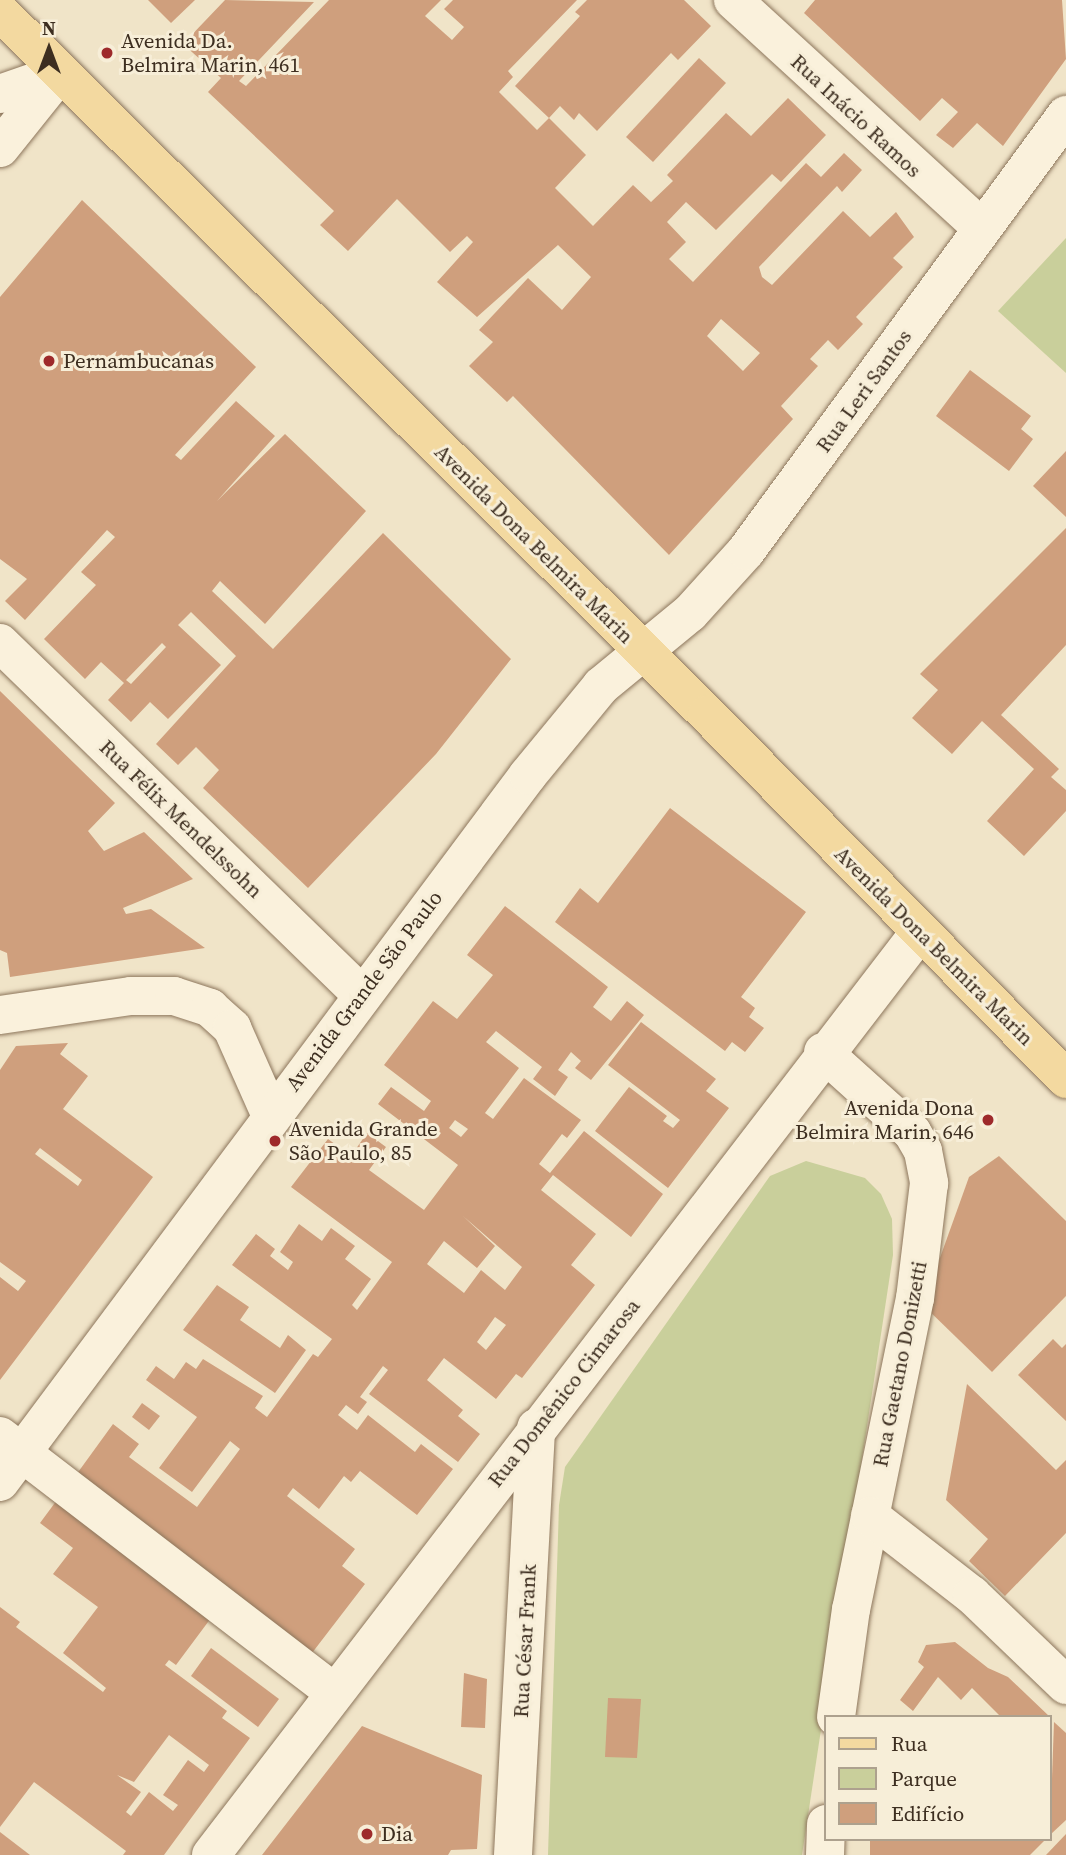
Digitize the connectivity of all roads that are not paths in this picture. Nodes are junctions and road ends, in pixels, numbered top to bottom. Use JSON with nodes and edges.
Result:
{"nodes":[{"id":1,"x":733,"y":0,"type":"edge"},
{"id":2,"x":0,"y":12,"type":"edge"},
{"id":3,"x":60,"y":73,"type":"junction"},
{"id":4,"x":0,"y":94,"type":"edge"},
{"id":5,"x":1066,"y":115,"type":"edge"},
{"id":6,"x":0,"y":148,"type":"edge"},
{"id":7,"x":982,"y":228,"type":"junction"},
{"id":8,"x":0,"y":643,"type":"edge"},
{"id":9,"x":644,"y":651,"type":"junction"},
{"id":10,"x":919,"y":933,"type":"junction"},
{"id":11,"x":361,"y":994,"type":"junction"},
{"id":12,"x":0,"y":1015,"type":"edge"},
{"id":13,"x":823,"y":1052,"type":"junction"},
{"id":14,"x":1066,"y":1079,"type":"edge"},
{"id":15,"x":271,"y":1116,"type":"junction"},
{"id":16,"x":536,"y":1428,"type":"junction"},
{"id":17,"x":7,"y":1456,"type":"edge"},
{"id":18,"x":870,"y":1516,"type":"junction"},
{"id":19,"x":1066,"y":1685,"type":"edge"},
{"id":20,"x":334,"y":1692,"type":"junction"},
{"id":21,"x":836,"y":1715,"type":"edge"},
{"id":22,"x":211,"y":1855,"type":"edge"},
{"id":23,"x":513,"y":1855,"type":"edge"}],
"edges":[{"from":1,"to":7,"type":"street","name":"Rua Inácio Ramos"},
{"from":2,"to":3,"type":"main road","name":"Avenida Dona Belmira Marin"},
{"from":3,"to":4,"type":"street"},
{"from":3,"to":6,"type":"street"},
{"from":3,"to":9,"type":"main road","name":"Avenida Dona Belmira Marin"},
{"from":5,"to":7,"type":"street","name":"Rua Leri Santos"},
{"from":7,"to":9,"type":"street","name":"Rua Leri Santos"},
{"from":8,"to":11,"type":"street","name":"Rua Félix Mendelssohn"},
{"from":9,"to":10,"type":"main road","name":"Avenida Dona Belmira Marin"},
{"from":9,"to":11,"type":"street","name":"Avenida Grande São Paulo"},
{"from":10,"to":13,"type":"street","name":"Rua Domênico Cimarosa"},
{"from":10,"to":14,"type":"main road","name":"Avenida Dona Belmira Marin"},
{"from":11,"to":15,"type":"street","name":"Avenida Grande São Paulo"},
{"from":12,"to":15,"type":"street"},
{"from":13,"to":16,"type":"street","name":"Rua Domênico Cimarosa"},
{"from":13,"to":18,"type":"street","name":"Rua Gaetano Donizetti"},
{"from":15,"to":17,"type":"street","name":"Avenida Grande São Paulo"},
{"from":16,"to":20,"type":"street","name":"Rua Domênico Cimarosa"},
{"from":16,"to":23,"type":"street","name":"Rua César Frank"},
{"from":17,"to":20,"type":"street"},
{"from":18,"to":19,"type":"street"},
{"from":18,"to":21,"type":"street","name":"Rua Gaetano Donizetti"},
{"from":20,"to":22,"type":"street","name":"Rua Domênico Cimarosa"}]}
